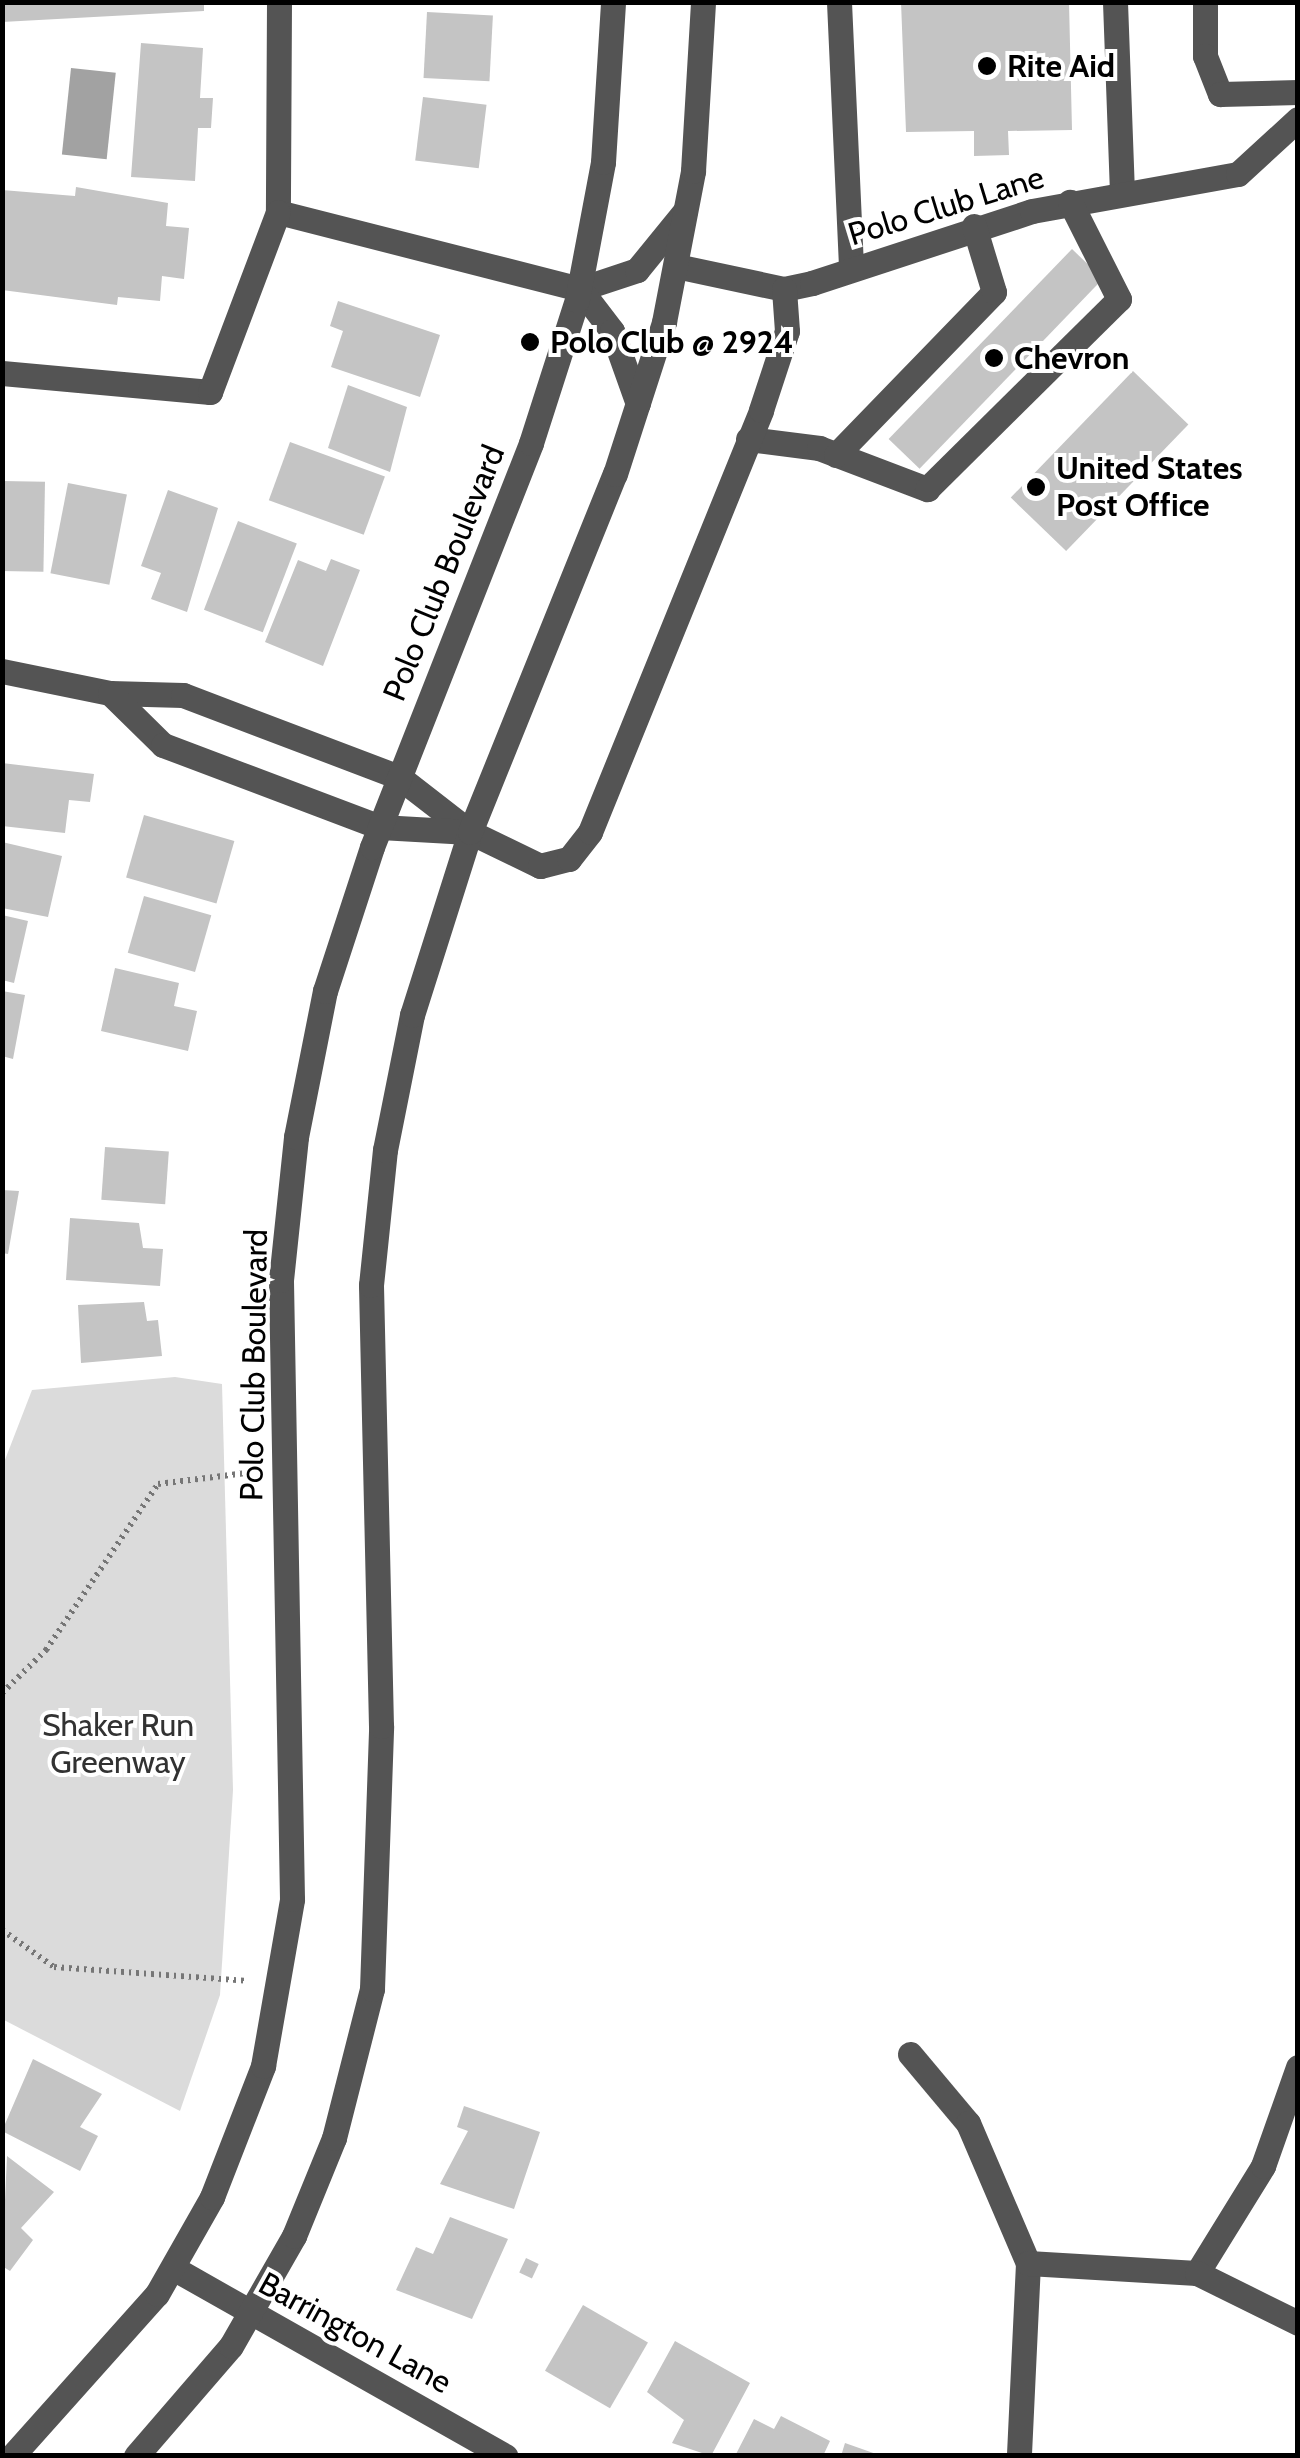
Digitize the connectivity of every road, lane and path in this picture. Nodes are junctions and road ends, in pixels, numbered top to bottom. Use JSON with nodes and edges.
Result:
{"nodes":[{"id":1,"x":279,"y":2,"type":"edge"},
{"id":2,"x":613,"y":2,"type":"edge"},
{"id":3,"x":703,"y":2,"type":"edge"},
{"id":4,"x":840,"y":2,"type":"edge"},
{"id":5,"x":1115,"y":2,"type":"edge"},
{"id":6,"x":1205,"y":2,"type":"edge"},
{"id":7,"x":1298,"y":92,"type":"edge"},
{"id":8,"x":1297,"y":120,"type":"edge"},
{"id":9,"x":1122,"y":191,"type":"junction"},
{"id":10,"x":1070,"y":202,"type":"junction"},
{"id":11,"x":688,"y":207,"type":"junction"},
{"id":12,"x":278,"y":212,"type":"junction"},
{"id":13,"x":974,"y":226,"type":"junction"},
{"id":14,"x":676,"y":266,"type":"junction"},
{"id":15,"x":851,"y":269,"type":"junction"},
{"id":16,"x":580,"y":289,"type":"junction"},
{"id":17,"x":784,"y":289,"type":"junction"},
{"id":18,"x":2,"y":373,"type":"edge"},
{"id":19,"x":638,"y":404,"type":"junction"},
{"id":20,"x":748,"y":439,"type":"junction"},
{"id":21,"x":836,"y":455,"type":"junction"},
{"id":22,"x":2,"y":670,"type":"edge"},
{"id":23,"x":110,"y":693,"type":"junction"},
{"id":24,"x":398,"y":777,"type":"junction"},
{"id":25,"x":380,"y":826,"type":"junction"},
{"id":26,"x":470,"y":832,"type":"junction"},
{"id":27,"x":235,"y":1476,"type":"dead end"},
{"id":28,"x":2,"y":1694,"type":"edge"},
{"id":29,"x":2,"y":1930,"type":"edge"},
{"id":30,"x":281,"y":1987,"type":"junction"},
{"id":31,"x":910,"y":2054,"type":"dead end"},
{"id":32,"x":1298,"y":2067,"type":"edge"},
{"id":33,"x":1028,"y":2263,"type":"junction"},
{"id":34,"x":172,"y":2268,"type":"junction"},
{"id":35,"x":1197,"y":2274,"type":"junction"},
{"id":36,"x":250,"y":2312,"type":"junction"},
{"id":37,"x":1298,"y":2322,"type":"edge"},
{"id":38,"x":12,"y":2456,"type":"edge"},
{"id":39,"x":136,"y":2456,"type":"edge"},
{"id":40,"x":505,"y":2456,"type":"edge"},
{"id":41,"x":1019,"y":2456,"type":"edge"}],
"edges":[{"from":1,"to":12,"type":"street"},
{"from":2,"to":16,"type":"street","name":"Polo Club Boulevard"},
{"from":3,"to":11,"type":"street"},
{"from":4,"to":15,"type":"street"},
{"from":5,"to":9,"type":"street"},
{"from":6,"to":7,"type":"street"},
{"from":8,"to":9,"type":"street","name":"Polo Club Lane"},
{"from":9,"to":10,"type":"street","name":"Polo Club Lane"},
{"from":10,"to":13,"type":"street","name":"Polo Club Lane"},
{"from":10,"to":21,"type":"street"},
{"from":11,"to":14,"type":"street"},
{"from":11,"to":16,"type":"street"},
{"from":12,"to":16,"type":"street"},
{"from":12,"to":18,"type":"street"},
{"from":13,"to":15,"type":"street","name":"Polo Club Lane"},
{"from":13,"to":21,"type":"street"},
{"from":14,"to":17,"type":"street","name":"Polo Club Lane"},
{"from":14,"to":19,"type":"street"},
{"from":15,"to":17,"type":"street","name":"Polo Club Lane"},
{"from":16,"to":19,"type":"street"},
{"from":16,"to":24,"type":"street","name":"Polo Club Boulevard"},
{"from":17,"to":20,"type":"street"},
{"from":19,"to":26,"type":"street"},
{"from":20,"to":21,"type":"street"},
{"from":20,"to":26,"type":"street"},
{"from":22,"to":23,"type":"street"},
{"from":23,"to":24,"type":"street"},
{"from":23,"to":25,"type":"street"},
{"from":24,"to":25,"type":"street","name":"Polo Club Boulevard"},
{"from":24,"to":26,"type":"street"},
{"from":25,"to":26,"type":"street"},
{"from":25,"to":30,"type":"street","name":"Polo Club Boulevard"},
{"from":26,"to":36,"type":"street"},
{"from":27,"to":28,"type":"path"},
{"from":29,"to":30,"type":"path"},
{"from":30,"to":34,"type":"street","name":"Polo Club Boulevard"},
{"from":31,"to":33,"type":"street"},
{"from":32,"to":35,"type":"street"},
{"from":33,"to":35,"type":"street"},
{"from":33,"to":41,"type":"street"},
{"from":34,"to":36,"type":"street","name":"Barrington Lane"},
{"from":34,"to":38,"type":"street","name":"Polo Club Boulevard"},
{"from":35,"to":37,"type":"street"},
{"from":36,"to":39,"type":"street"},
{"from":36,"to":40,"type":"street","name":"Barrington Lane"}]}
